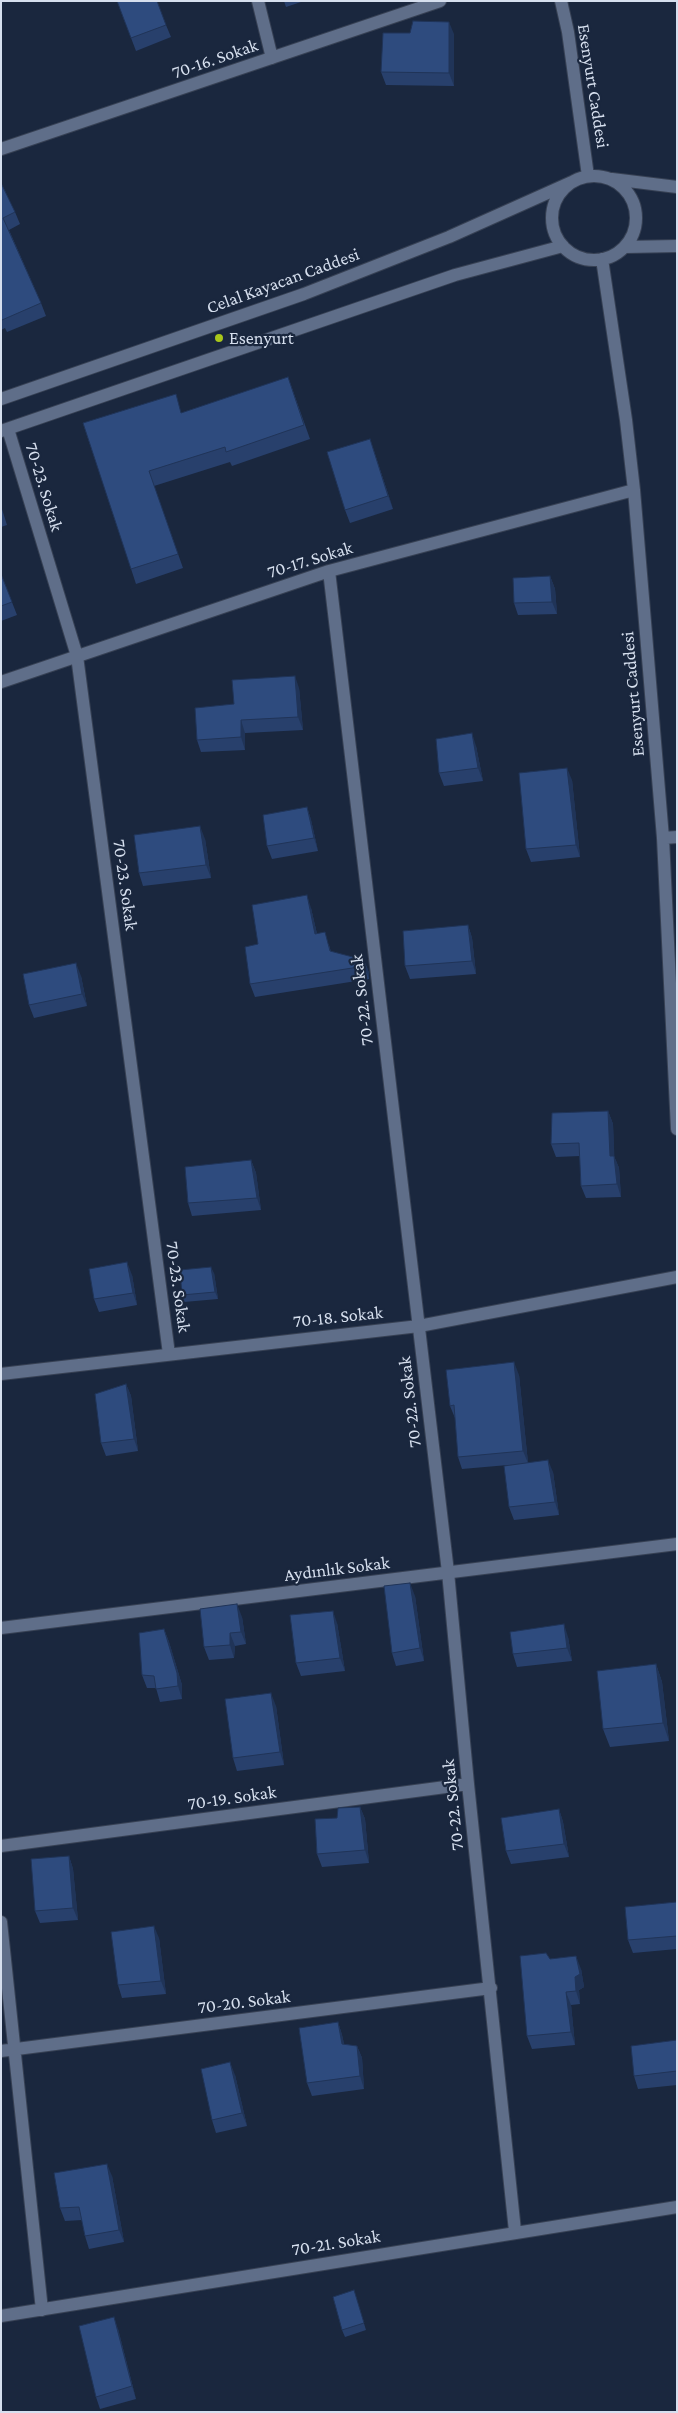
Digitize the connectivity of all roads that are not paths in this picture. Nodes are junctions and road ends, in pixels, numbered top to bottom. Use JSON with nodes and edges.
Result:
{"nodes":[{"id":1,"x":258,"y":1,"type":"edge"},
{"id":2,"x":440,"y":1,"type":"edge"},
{"id":3,"x":561,"y":1,"type":"edge"},
{"id":4,"x":272,"y":58,"type":"junction"},
{"id":5,"x":1,"y":149,"type":"edge"},
{"id":6,"x":588,"y":176,"type":"junction"},
{"id":7,"x":610,"y":179,"type":"junction"},
{"id":8,"x":572,"y":182,"type":"junction"},
{"id":9,"x":677,"y":186,"type":"edge"},
{"id":10,"x":563,"y":246,"type":"junction"},
{"id":11,"x":677,"y":246,"type":"edge"},
{"id":12,"x":625,"y":247,"type":"junction"},
{"id":13,"x":602,"y":259,"type":"junction"},
{"id":14,"x":1,"y":399,"type":"edge"},
{"id":15,"x":5,"y":430,"type":"edge"},
{"id":16,"x":634,"y":490,"type":"junction"},
{"id":17,"x":329,"y":571,"type":"junction"},
{"id":18,"x":77,"y":656,"type":"junction"},
{"id":19,"x":1,"y":682,"type":"edge"},
{"id":20,"x":677,"y":837,"type":"edge"},
{"id":21,"x":663,"y":838,"type":"junction"},
{"id":22,"x":677,"y":1129,"type":"edge"},
{"id":23,"x":677,"y":1277,"type":"edge"},
{"id":24,"x":419,"y":1326,"type":"junction"},
{"id":25,"x":169,"y":1354,"type":"junction"},
{"id":26,"x":1,"y":1374,"type":"edge"},
{"id":27,"x":677,"y":1544,"type":"edge"},
{"id":28,"x":448,"y":1572,"type":"junction"},
{"id":29,"x":1,"y":1628,"type":"edge"},
{"id":30,"x":468,"y":1784,"type":"junction"},
{"id":31,"x":1,"y":1846,"type":"edge"},
{"id":32,"x":1,"y":1922,"type":"edge"},
{"id":33,"x":491,"y":1988,"type":"junction"},
{"id":34,"x":14,"y":2049,"type":"junction"},
{"id":35,"x":1,"y":2051,"type":"edge"},
{"id":36,"x":677,"y":2207,"type":"edge"},
{"id":37,"x":515,"y":2231,"type":"junction"},
{"id":38,"x":42,"y":2310,"type":"junction"},
{"id":39,"x":1,"y":2316,"type":"edge"}],
"edges":[{"from":1,"to":4,"type":"street"},
{"from":2,"to":4,"type":"street","name":"70-16. Sokak"},
{"from":3,"to":6,"type":"street","name":"Esenyurt Caddesi"},
{"from":4,"to":5,"type":"street","name":"70-16. Sokak"},
{"from":6,"to":7,"type":"street"},
{"from":6,"to":8,"type":"street"},
{"from":7,"to":9,"type":"street"},
{"from":7,"to":12,"type":"street"},
{"from":8,"to":10,"type":"street"},
{"from":8,"to":14,"type":"street","name":"Celal Kayacan Caddesi"},
{"from":10,"to":13,"type":"street"},
{"from":10,"to":15,"type":"street"},
{"from":11,"to":12,"type":"street"},
{"from":12,"to":13,"type":"street"},
{"from":13,"to":16,"type":"street","name":"Esenyurt Caddesi"},
{"from":15,"to":18,"type":"street","name":"70-23. Sokak"},
{"from":16,"to":17,"type":"street","name":"70-17. Sokak"},
{"from":16,"to":21,"type":"street","name":"Esenyurt Caddesi"},
{"from":17,"to":18,"type":"street","name":"70-17. Sokak"},
{"from":17,"to":24,"type":"street","name":"70-22. Sokak"},
{"from":18,"to":19,"type":"street","name":"70-17. Sokak"},
{"from":18,"to":25,"type":"street","name":"70-23. Sokak"},
{"from":20,"to":21,"type":"street"},
{"from":21,"to":22,"type":"street","name":"Esenyurt Caddesi"},
{"from":23,"to":24,"type":"street","name":"70-18. Sokak"},
{"from":24,"to":25,"type":"street","name":"70-18. Sokak"},
{"from":24,"to":28,"type":"street","name":"70-22. Sokak"},
{"from":25,"to":26,"type":"street","name":"70-18. Sokak"},
{"from":27,"to":28,"type":"street","name":"Aydınlık Sokak"},
{"from":28,"to":29,"type":"street","name":"Aydınlık Sokak"},
{"from":28,"to":30,"type":"street","name":"70-22. Sokak"},
{"from":30,"to":31,"type":"street","name":"70-19. Sokak"},
{"from":30,"to":33,"type":"street","name":"70-22. Sokak"},
{"from":32,"to":34,"type":"street"},
{"from":33,"to":34,"type":"street","name":"70-20. Sokak"},
{"from":33,"to":37,"type":"street","name":"70-22. Sokak"},
{"from":34,"to":35,"type":"street","name":"70-20. Sokak"},
{"from":34,"to":38,"type":"street"},
{"from":36,"to":37,"type":"street","name":"70-21. Sokak"},
{"from":37,"to":38,"type":"street","name":"70-21. Sokak"},
{"from":38,"to":39,"type":"street","name":"70-21. Sokak"}]}
